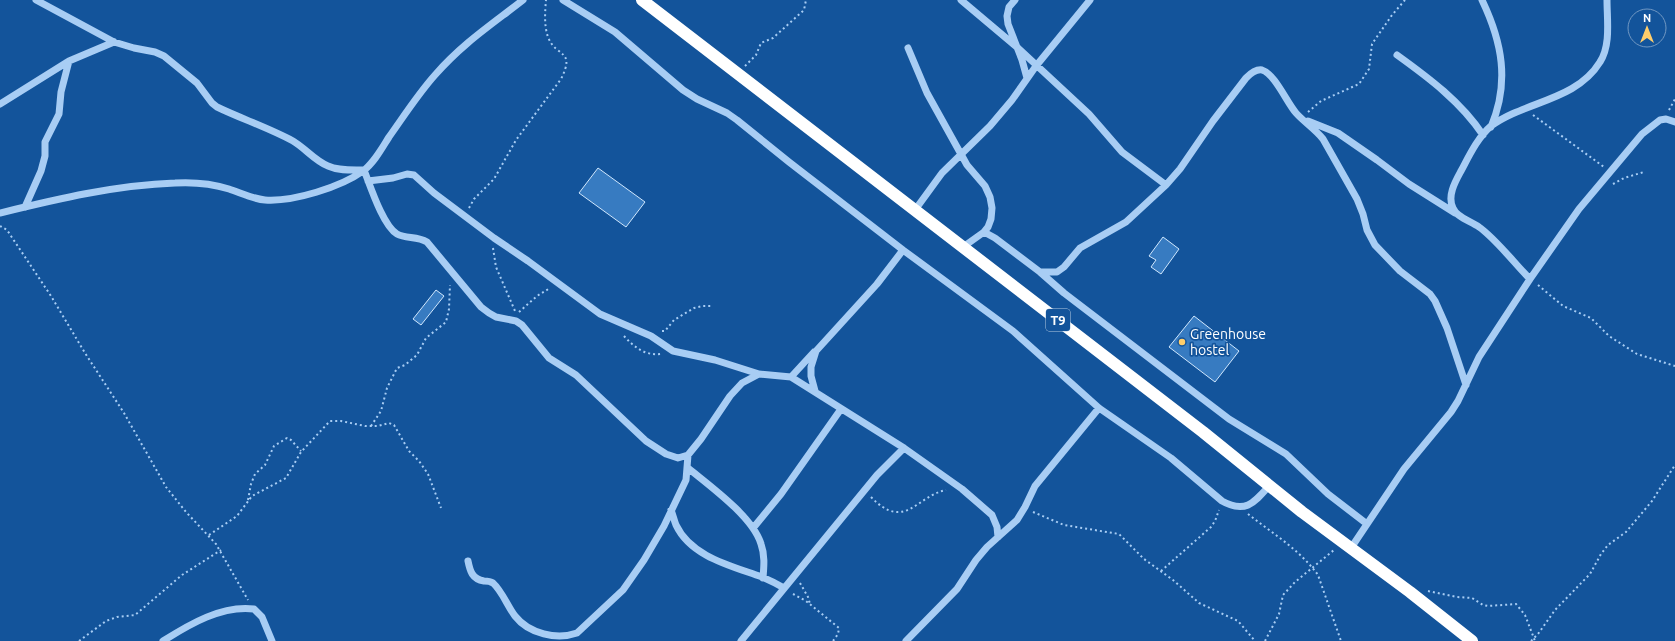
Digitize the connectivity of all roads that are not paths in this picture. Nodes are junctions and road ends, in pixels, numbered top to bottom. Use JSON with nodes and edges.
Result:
{"nodes":[{"id":1,"x":36,"y":0,"type":"edge"},
{"id":2,"x":523,"y":0,"type":"edge"},
{"id":3,"x":563,"y":0,"type":"edge"},
{"id":4,"x":642,"y":0,"type":"edge"},
{"id":5,"x":961,"y":0,"type":"edge"},
{"id":6,"x":1016,"y":0,"type":"edge"},
{"id":7,"x":1090,"y":0,"type":"edge"},
{"id":8,"x":1482,"y":0,"type":"edge"},
{"id":9,"x":1606,"y":0,"type":"edge"},
{"id":10,"x":114,"y":42,"type":"junction"},
{"id":11,"x":908,"y":48,"type":"dead end"},
{"id":12,"x":1018,"y":48,"type":"junction"},
{"id":13,"x":1397,"y":55,"type":"dead end"},
{"id":14,"x":70,"y":61,"type":"junction"},
{"id":15,"x":1036,"y":66,"type":"junction"},
{"id":16,"x":1027,"y":78,"type":"junction"},
{"id":17,"x":0,"y":104,"type":"edge"},
{"id":18,"x":1302,"y":119,"type":"junction"},
{"id":19,"x":1675,"y":122,"type":"edge"},
{"id":20,"x":1491,"y":127,"type":"junction"},
{"id":21,"x":1483,"y":135,"type":"junction"},
{"id":22,"x":961,"y":154,"type":"junction"},
{"id":23,"x":364,"y":170,"type":"junction"},
{"id":24,"x":368,"y":181,"type":"junction"},
{"id":25,"x":1166,"y":185,"type":"junction"},
{"id":26,"x":26,"y":207,"type":"junction"},
{"id":27,"x":915,"y":210,"type":"junction"},
{"id":28,"x":0,"y":212,"type":"edge"},
{"id":29,"x":1456,"y":214,"type":"junction"},
{"id":30,"x":984,"y":232,"type":"junction"},
{"id":31,"x":963,"y":247,"type":"junction"},
{"id":32,"x":903,"y":250,"type":"junction"},
{"id":33,"x":1040,"y":272,"type":"junction"},
{"id":34,"x":1530,"y":279,"type":"junction"},
{"id":35,"x":816,"y":351,"type":"junction"},
{"id":36,"x":759,"y":374,"type":"junction"},
{"id":37,"x":791,"y":377,"type":"junction"},
{"id":38,"x":1466,"y":385,"type":"junction"},
{"id":39,"x":815,"y":391,"type":"junction"},
{"id":40,"x":1099,"y":408,"type":"junction"},
{"id":41,"x":841,"y":409,"type":"junction"},
{"id":42,"x":904,"y":448,"type":"junction"},
{"id":43,"x":688,"y":455,"type":"junction"},
{"id":44,"x":688,"y":468,"type":"junction"},
{"id":45,"x":1269,"y":486,"type":"junction"},
{"id":46,"x":671,"y":510,"type":"junction"},
{"id":47,"x":1367,"y":524,"type":"junction"},
{"id":48,"x":754,"y":527,"type":"junction"},
{"id":49,"x":998,"y":537,"type":"junction"},
{"id":50,"x":1346,"y":545,"type":"junction"},
{"id":51,"x":468,"y":561,"type":"dead end"},
{"id":52,"x":763,"y":578,"type":"junction"},
{"id":53,"x":784,"y":588,"type":"junction"},
{"id":54,"x":163,"y":641,"type":"edge"},
{"id":55,"x":272,"y":641,"type":"edge"},
{"id":56,"x":741,"y":641,"type":"edge"},
{"id":57,"x":906,"y":641,"type":"edge"},
{"id":58,"x":1472,"y":641,"type":"edge"}],
"edges":[{"from":1,"to":10,"type":"street"},
{"from":2,"to":23,"type":"street"},
{"from":3,"to":32,"type":"street"},
{"from":4,"to":27,"type":"highway","number":"T9"},
{"from":5,"to":12,"type":"street"},
{"from":6,"to":12,"type":"street"},
{"from":7,"to":15,"type":"street"},
{"from":8,"to":20,"type":"street"},
{"from":9,"to":20,"type":"street"},
{"from":10,"to":14,"type":"street"},
{"from":10,"to":23,"type":"street"},
{"from":11,"to":22,"type":"street"},
{"from":12,"to":15,"type":"street"},
{"from":12,"to":16,"type":"street"},
{"from":13,"to":21,"type":"street"},
{"from":14,"to":17,"type":"street"},
{"from":14,"to":26,"type":"street"},
{"from":15,"to":16,"type":"street"},
{"from":15,"to":25,"type":"street"},
{"from":16,"to":22,"type":"street"},
{"from":18,"to":25,"type":"street"},
{"from":18,"to":29,"type":"street"},
{"from":18,"to":38,"type":"street"},
{"from":19,"to":34,"type":"street"},
{"from":20,"to":21,"type":"street"},
{"from":21,"to":29,"type":"street"},
{"from":22,"to":27,"type":"street"},
{"from":22,"to":30,"type":"street"},
{"from":23,"to":24,"type":"street"},
{"from":23,"to":26,"type":"street"},
{"from":24,"to":36,"type":"street"},
{"from":24,"to":43,"type":"street"},
{"from":25,"to":33,"type":"street"},
{"from":26,"to":28,"type":"street"},
{"from":27,"to":31,"type":"highway","number":"T9"},
{"from":29,"to":34,"type":"street"},
{"from":30,"to":31,"type":"street"},
{"from":30,"to":33,"type":"street"},
{"from":31,"to":45,"type":"highway","number":"T9"},
{"from":32,"to":35,"type":"street"},
{"from":32,"to":40,"type":"street"},
{"from":33,"to":47,"type":"street"},
{"from":34,"to":38,"type":"street"},
{"from":35,"to":37,"type":"street"},
{"from":35,"to":39,"type":"street"},
{"from":36,"to":37,"type":"street"},
{"from":36,"to":43,"type":"street"},
{"from":37,"to":39,"type":"street"},
{"from":38,"to":47,"type":"street"},
{"from":39,"to":41,"type":"street"},
{"from":40,"to":45,"type":"street"},
{"from":40,"to":49,"type":"street"},
{"from":41,"to":42,"type":"street"},
{"from":41,"to":48,"type":"street"},
{"from":42,"to":49,"type":"street"},
{"from":42,"to":53,"type":"street"},
{"from":43,"to":44,"type":"street"},
{"from":44,"to":46,"type":"street"},
{"from":44,"to":48,"type":"street"},
{"from":45,"to":50,"type":"highway","number":"T9"},
{"from":46,"to":51,"type":"street"},
{"from":46,"to":52,"type":"street"},
{"from":47,"to":50,"type":"street"},
{"from":48,"to":52,"type":"street"},
{"from":49,"to":57,"type":"street"},
{"from":50,"to":58,"type":"highway","number":"T9"},
{"from":52,"to":53,"type":"street"},
{"from":53,"to":56,"type":"street"},
{"from":54,"to":55,"type":"street"}]}
